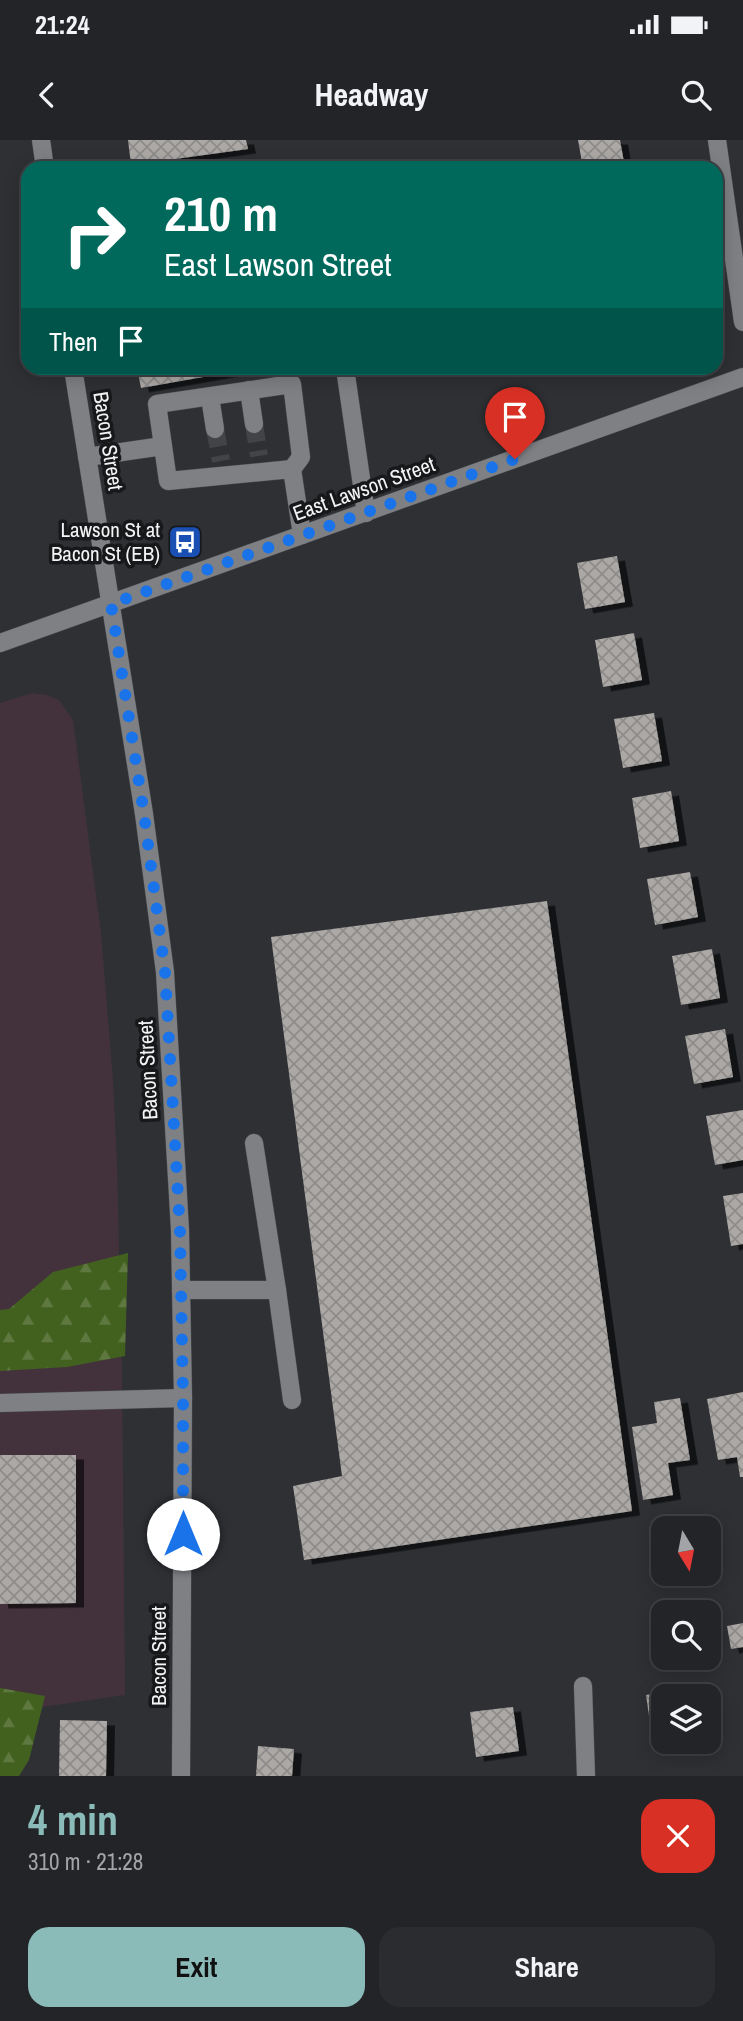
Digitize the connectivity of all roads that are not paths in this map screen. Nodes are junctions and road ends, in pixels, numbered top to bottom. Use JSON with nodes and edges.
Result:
{"nodes":[{"id":1,"x":41,"y":140,"type":"edge"},
{"id":2,"x":716,"y":140,"type":"edge"},
{"id":3,"x":44,"y":161,"type":"edge"},
{"id":4,"x":719,"y":161,"type":"edge"},
{"id":5,"x":723,"y":187,"type":"edge"},
{"id":6,"x":743,"y":322,"type":"edge"},
{"id":7,"x":75,"y":375,"type":"edge"},
{"id":8,"x":346,"y":375,"type":"edge"},
{"id":9,"x":743,"y":377,"type":"edge"},
{"id":10,"x":249,"y":390,"type":"junction"},
{"id":11,"x":210,"y":397,"type":"junction"},
{"id":12,"x":254,"y":424,"type":"tunnel mouth"},
{"id":13,"x":215,"y":429,"type":"tunnel mouth"},
{"id":14,"x":163,"y":446,"type":"junction"},
{"id":15,"x":87,"y":457,"type":"junction"},
{"id":16,"x":292,"y":469,"type":"junction"},
{"id":17,"x":366,"y":513,"type":"junction"},
{"id":18,"x":302,"y":536,"type":"junction"},
{"id":19,"x":111,"y":604,"type":"junction"},
{"id":20,"x":0,"y":643,"type":"edge"},
{"id":21,"x":254,"y":1143,"type":"dead end"},
{"id":22,"x":181,"y":1290,"type":"junction"},
{"id":23,"x":277,"y":1290,"type":"junction"},
{"id":24,"x":183,"y":1398,"type":"junction"},
{"id":25,"x":292,"y":1400,"type":"dead end"},
{"id":26,"x":0,"y":1403,"type":"edge"},
{"id":27,"x":583,"y":1686,"type":"dead end"},
{"id":28,"x":181,"y":1776,"type":"edge"},
{"id":29,"x":586,"y":1776,"type":"edge"}],
"edges":[{"from":1,"to":3,"type":"street"},
{"from":2,"to":4,"type":"street"},
{"from":5,"to":6,"type":"street"},
{"from":7,"to":15,"type":"street","name":"Bacon Street"},
{"from":8,"to":17,"type":"street"},
{"from":9,"to":17,"type":"street","name":"East Lawson Street"},
{"from":10,"to":11,"type":"street"},
{"from":10,"to":12,"type":"street"},
{"from":10,"to":16,"type":"street"},
{"from":11,"to":13,"type":"street"},
{"from":11,"to":14,"type":"street"},
{"from":14,"to":15,"type":"street"},
{"from":14,"to":16,"type":"street"},
{"from":15,"to":19,"type":"street","name":"Bacon Street"},
{"from":16,"to":18,"type":"street"},
{"from":17,"to":18,"type":"street","name":"East Lawson Street"},
{"from":18,"to":19,"type":"street","name":"East Lawson Street"},
{"from":19,"to":20,"type":"street","name":"East Lawson Street"},
{"from":19,"to":22,"type":"street","name":"Bacon Street"},
{"from":21,"to":23,"type":"street"},
{"from":22,"to":23,"type":"street"},
{"from":22,"to":24,"type":"street","name":"Bacon Street"},
{"from":23,"to":25,"type":"street"},
{"from":24,"to":26,"type":"street"},
{"from":24,"to":28,"type":"street","name":"Bacon Street"},
{"from":27,"to":29,"type":"street"}]}
